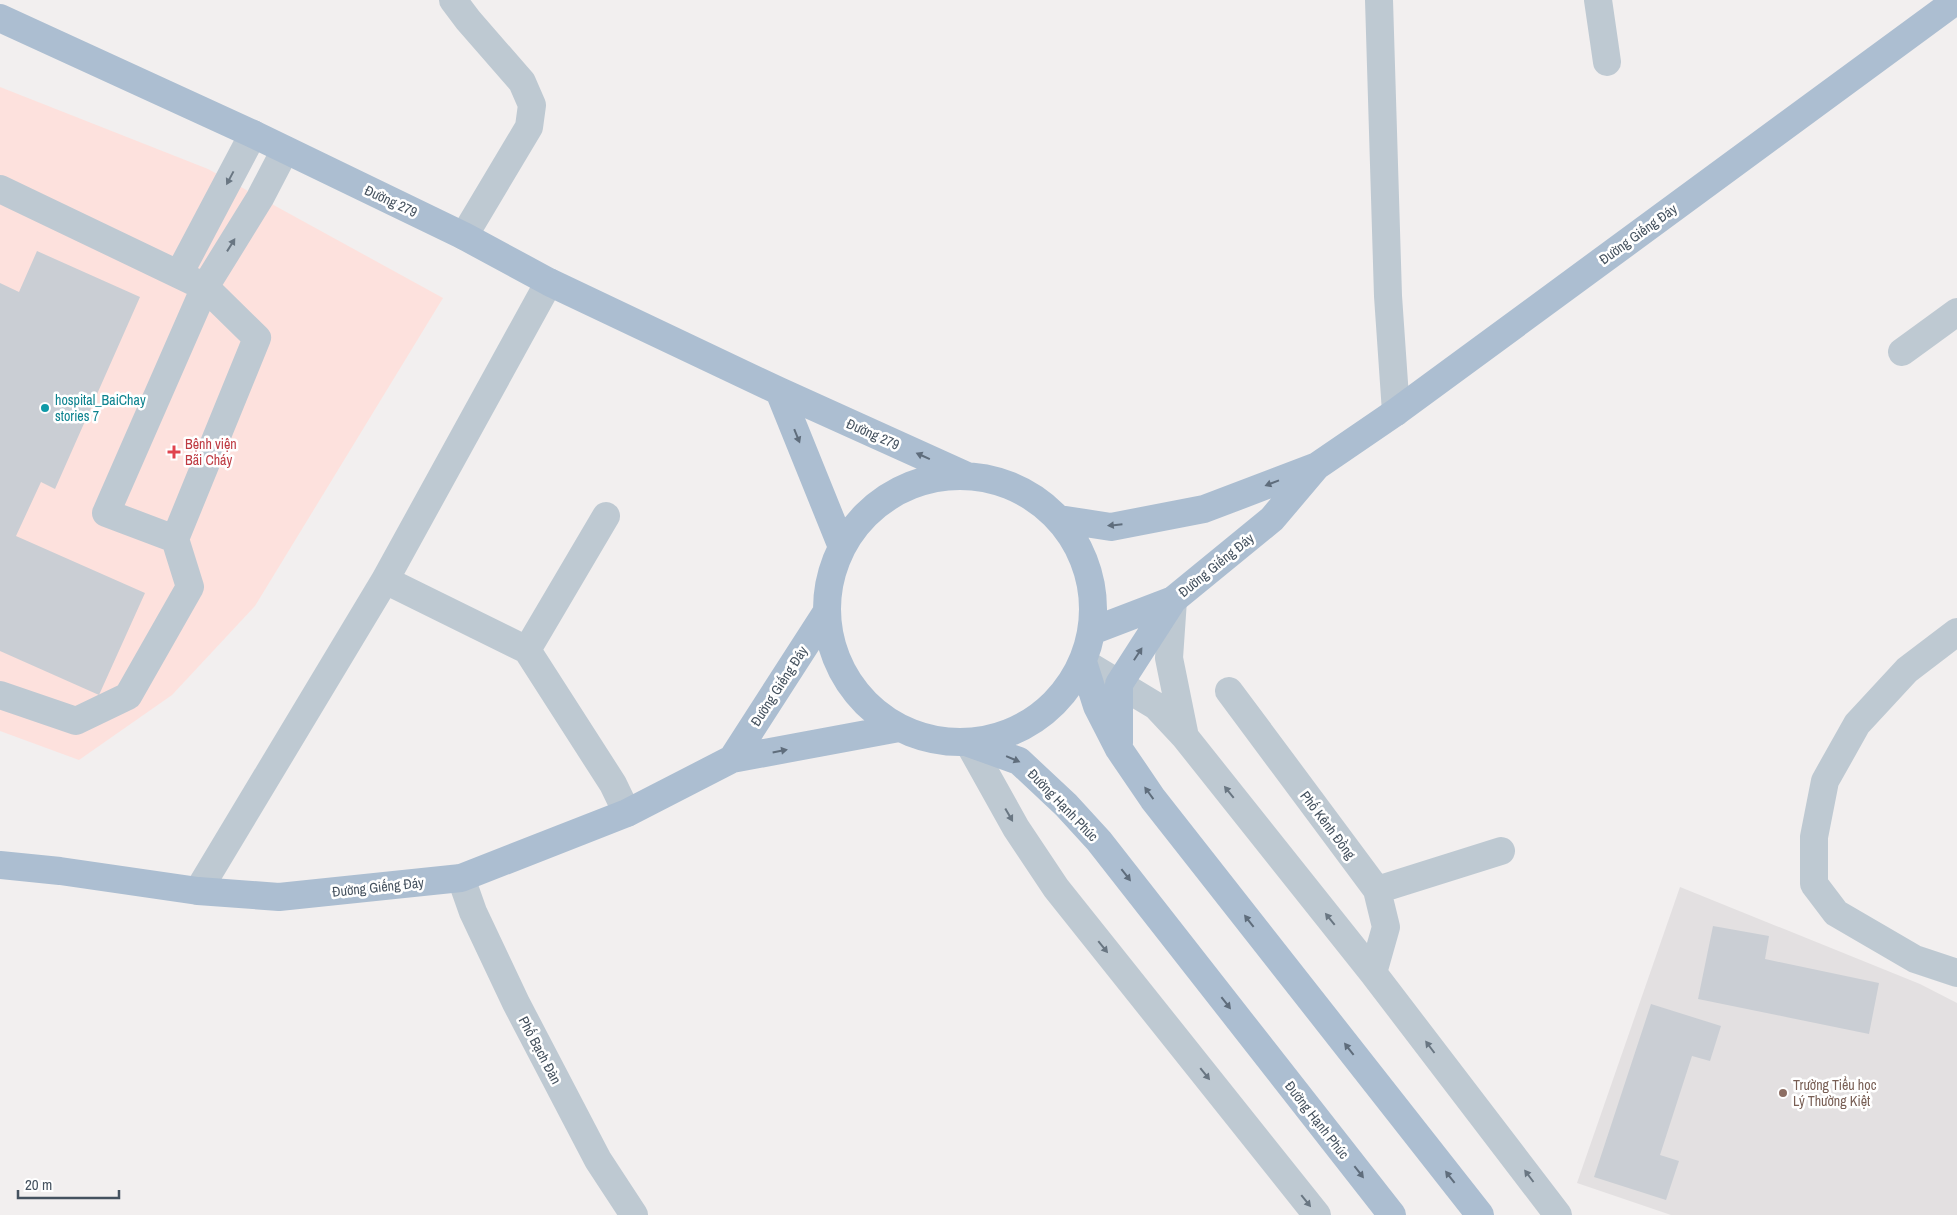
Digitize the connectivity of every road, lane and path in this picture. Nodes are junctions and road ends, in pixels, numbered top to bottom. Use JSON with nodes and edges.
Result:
{"nodes":[{"id":1,"x":453,"y":0,"type":"edge"},
{"id":2,"x":1379,"y":0,"type":"edge"},
{"id":3,"x":1598,"y":0,"type":"edge"},
{"id":4,"x":1957,"y":0,"type":"edge"},
{"id":5,"x":0,"y":18,"type":"edge"},
{"id":6,"x":1607,"y":62,"type":"dead end"},
{"id":7,"x":253,"y":134,"type":"junction"},
{"id":8,"x":285,"y":150,"type":"junction"},
{"id":9,"x":0,"y":189,"type":"edge"},
{"id":10,"x":464,"y":236,"type":"junction"},
{"id":11,"x":179,"y":274,"type":"junction"},
{"id":12,"x":549,"y":282,"type":"junction"},
{"id":13,"x":205,"y":287,"type":"junction"},
{"id":14,"x":1957,"y":312,"type":"edge"},
{"id":15,"x":1902,"y":352,"type":"dead end"},
{"id":16,"x":779,"y":391,"type":"junction"},
{"id":17,"x":1396,"y":412,"type":"junction"},
{"id":18,"x":1317,"y":466,"type":"junction"},
{"id":19,"x":967,"y":476,"type":"junction"},
{"id":20,"x":606,"y":516,"type":"dead end"},
{"id":21,"x":1059,"y":519,"type":"junction"},
{"id":22,"x":175,"y":539,"type":"junction"},
{"id":23,"x":842,"y":546,"type":"junction"},
{"id":24,"x":385,"y":580,"type":"junction"},
{"id":25,"x":1172,"y":600,"type":"junction"},
{"id":26,"x":826,"y":613,"type":"junction"},
{"id":27,"x":1092,"y":631,"type":"junction"},
{"id":28,"x":1957,"y":632,"type":"edge"},
{"id":29,"x":527,"y":650,"type":"junction"},
{"id":30,"x":1083,"y":662,"type":"junction"},
{"id":31,"x":1119,"y":684,"type":"junction"},
{"id":32,"x":1229,"y":691,"type":"dead end"},
{"id":33,"x":0,"y":695,"type":"edge"},
{"id":34,"x":899,"y":728,"type":"junction"},
{"id":35,"x":1185,"y":737,"type":"junction"},
{"id":36,"x":968,"y":742,"type":"junction"},
{"id":37,"x":1119,"y":749,"type":"junction"},
{"id":38,"x":732,"y":760,"type":"junction"},
{"id":39,"x":627,"y":813,"type":"junction"},
{"id":40,"x":1501,"y":851,"type":"dead end"},
{"id":41,"x":0,"y":865,"type":"edge"},
{"id":42,"x":461,"y":878,"type":"junction"},
{"id":43,"x":1377,"y":890,"type":"junction"},
{"id":44,"x":198,"y":891,"type":"junction"},
{"id":45,"x":1373,"y":973,"type":"junction"},
{"id":46,"x":1957,"y":973,"type":"edge"},
{"id":47,"x":634,"y":1215,"type":"edge"},
{"id":48,"x":1318,"y":1215,"type":"edge"},
{"id":49,"x":1392,"y":1215,"type":"edge"},
{"id":50,"x":1480,"y":1215,"type":"edge"},
{"id":51,"x":1558,"y":1215,"type":"edge"}],
"edges":[{"from":1,"to":10,"type":"street"},
{"from":2,"to":17,"type":"street"},
{"from":3,"to":6,"type":"street"},
{"from":4,"to":17,"type":"main road","name":"Đường Giếng Đáy"},
{"from":5,"to":7,"type":"main road","name":"Đường 279"},
{"from":7,"to":8,"type":"main road","name":"Đường 279"},
{"from":7,"to":11,"type":"street","one_way":true},
{"from":8,"to":10,"type":"main road","name":"Đường 279"},
{"from":13,"to":8,"type":"street","one_way":true},
{"from":9,"to":11,"type":"street"},
{"from":10,"to":12,"type":"main road","name":"Đường 279"},
{"from":11,"to":13,"type":"street"},
{"from":12,"to":16,"type":"main road","name":"Đường 279"},
{"from":12,"to":24,"type":"street"},
{"from":13,"to":22,"type":"street"},
{"from":13,"to":22,"type":"street"},
{"from":14,"to":15,"type":"street"},
{"from":19,"to":16,"type":"main road","name":"Đường 279","one_way":true},
{"from":16,"to":23,"type":"main road","one_way":true},
{"from":17,"to":18,"type":"main road","name":"Đường Giếng Đáy"},
{"from":18,"to":21,"type":"main road","name":"Đường Giếng Đáy","one_way":true},
{"from":18,"to":25,"type":"main road","name":"Đường Giếng Đáy"},
{"from":19,"to":21,"type":"main road"},
{"from":19,"to":23,"type":"main road"},
{"from":20,"to":29,"type":"street"},
{"from":21,"to":27,"type":"main road"},
{"from":22,"to":33,"type":"street"},
{"from":23,"to":26,"type":"main road"},
{"from":24,"to":29,"type":"street"},
{"from":24,"to":44,"type":"street"},
{"from":25,"to":27,"type":"main road","name":"Đường Giếng Đáy"},
{"from":31,"to":25,"type":"main road","one_way":true},
{"from":25,"to":35,"type":"street"},
{"from":26,"to":34,"type":"main road"},
{"from":26,"to":38,"type":"main road","name":"Đường Giếng Đáy"},
{"from":27,"to":30,"type":"main road"},
{"from":28,"to":46,"type":"street"},
{"from":29,"to":39,"type":"street"},
{"from":30,"to":31,"type":"street"},
{"from":30,"to":36,"type":"main road"},
{"from":30,"to":37,"type":"main road"},
{"from":31,"to":35,"type":"street"},
{"from":31,"to":37,"type":"main road"},
{"from":32,"to":43,"type":"street","name":"Phố Kênh Đồng"},
{"from":34,"to":36,"type":"main road"},
{"from":38,"to":34,"type":"main road","name":"Đường Giếng Đáy","one_way":true},
{"from":45,"to":35,"type":"street","one_way":true},
{"from":36,"to":48,"type":"street","one_way":true},
{"from":36,"to":49,"type":"main road","name":"Đường Hạnh Phúc","one_way":true},
{"from":50,"to":37,"type":"main road","one_way":true},
{"from":38,"to":39,"type":"main road","name":"Đường Giếng Đáy"},
{"from":39,"to":42,"type":"main road","name":"Đường Giếng Đáy"},
{"from":40,"to":43,"type":"street"},
{"from":41,"to":44,"type":"main road","name":"Đường Giếng Đáy"},
{"from":42,"to":44,"type":"main road","name":"Đường Giếng Đáy"},
{"from":42,"to":47,"type":"street","name":"Phố Bạch Đàn"},
{"from":43,"to":45,"type":"street","name":"Phố Kênh Đồng"},
{"from":51,"to":45,"type":"street","one_way":true}]}
